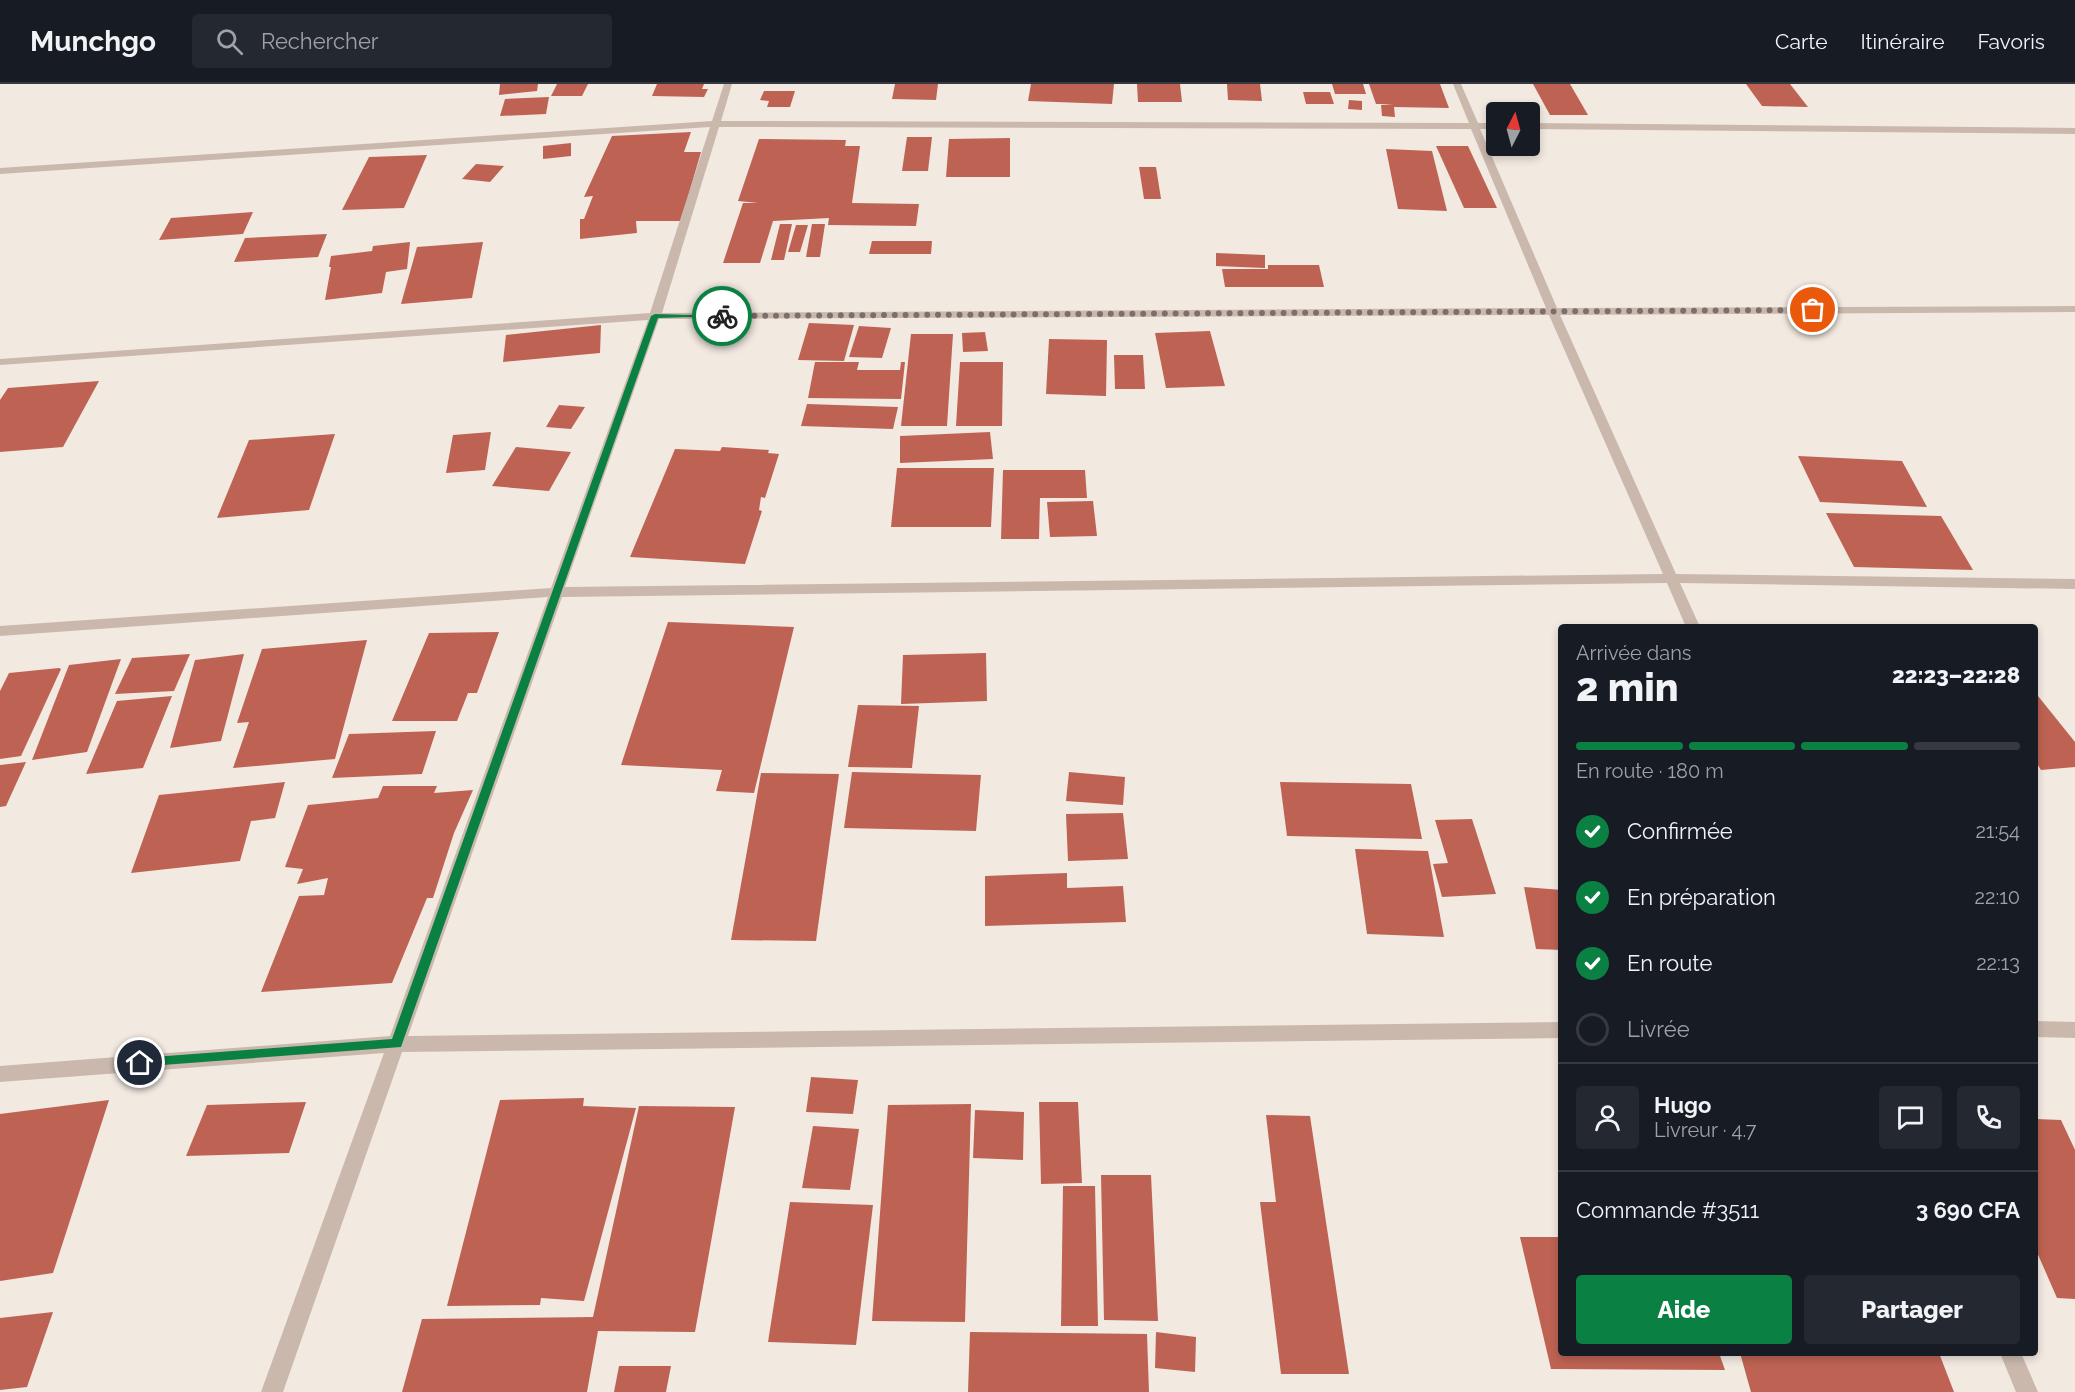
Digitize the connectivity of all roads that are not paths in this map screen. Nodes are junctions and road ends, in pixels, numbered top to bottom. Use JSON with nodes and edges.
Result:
{"nodes":[{"id":1,"x":728,"y":84,"type":"edge"},
{"id":2,"x":1457,"y":84,"type":"edge"},
{"id":3,"x":714,"y":124,"type":"junction"},
{"id":4,"x":1473,"y":126,"type":"junction"},
{"id":5,"x":1486,"y":126,"type":"edge"},
{"id":6,"x":1540,"y":126,"type":"edge"},
{"id":7,"x":2075,"y":131,"type":"edge"},
{"id":8,"x":0,"y":171,"type":"edge"},
{"id":9,"x":2075,"y":309,"type":"edge"},
{"id":10,"x":1552,"y":310,"type":"junction"},
{"id":11,"x":655,"y":316,"type":"junction"},
{"id":12,"x":0,"y":362,"type":"edge"},
{"id":13,"x":1671,"y":578,"type":"junction"},
{"id":14,"x":2075,"y":584,"type":"edge"},
{"id":15,"x":559,"y":591,"type":"junction"},
{"id":16,"x":1692,"y":624,"type":"edge"},
{"id":17,"x":0,"y":631,"type":"edge"},
{"id":18,"x":2038,"y":1029,"type":"edge"},
{"id":19,"x":1558,"y":1030,"type":"edge"},
{"id":20,"x":2075,"y":1030,"type":"edge"},
{"id":21,"x":396,"y":1044,"type":"junction"},
{"id":22,"x":0,"y":1074,"type":"edge"},
{"id":23,"x":2011,"y":1356,"type":"edge"},
{"id":24,"x":272,"y":1392,"type":"edge"},
{"id":25,"x":2027,"y":1392,"type":"edge"}],
"edges":[{"from":1,"to":3,"type":"street"},
{"from":2,"to":4,"type":"street"},
{"from":3,"to":4,"type":"street"},
{"from":3,"to":8,"type":"street"},
{"from":3,"to":11,"type":"street"},
{"from":4,"to":5,"type":"street"},
{"from":4,"to":10,"type":"street"},
{"from":6,"to":7,"type":"street"},
{"from":9,"to":10,"type":"street"},
{"from":10,"to":11,"type":"street"},
{"from":10,"to":13,"type":"street"},
{"from":11,"to":12,"type":"street"},
{"from":11,"to":15,"type":"street"},
{"from":13,"to":14,"type":"street"},
{"from":13,"to":15,"type":"street"},
{"from":13,"to":16,"type":"street"},
{"from":15,"to":17,"type":"street"},
{"from":15,"to":21,"type":"street"},
{"from":18,"to":20,"type":"street"},
{"from":19,"to":21,"type":"street"},
{"from":21,"to":22,"type":"street"},
{"from":21,"to":24,"type":"street"},
{"from":23,"to":25,"type":"street"}]}
